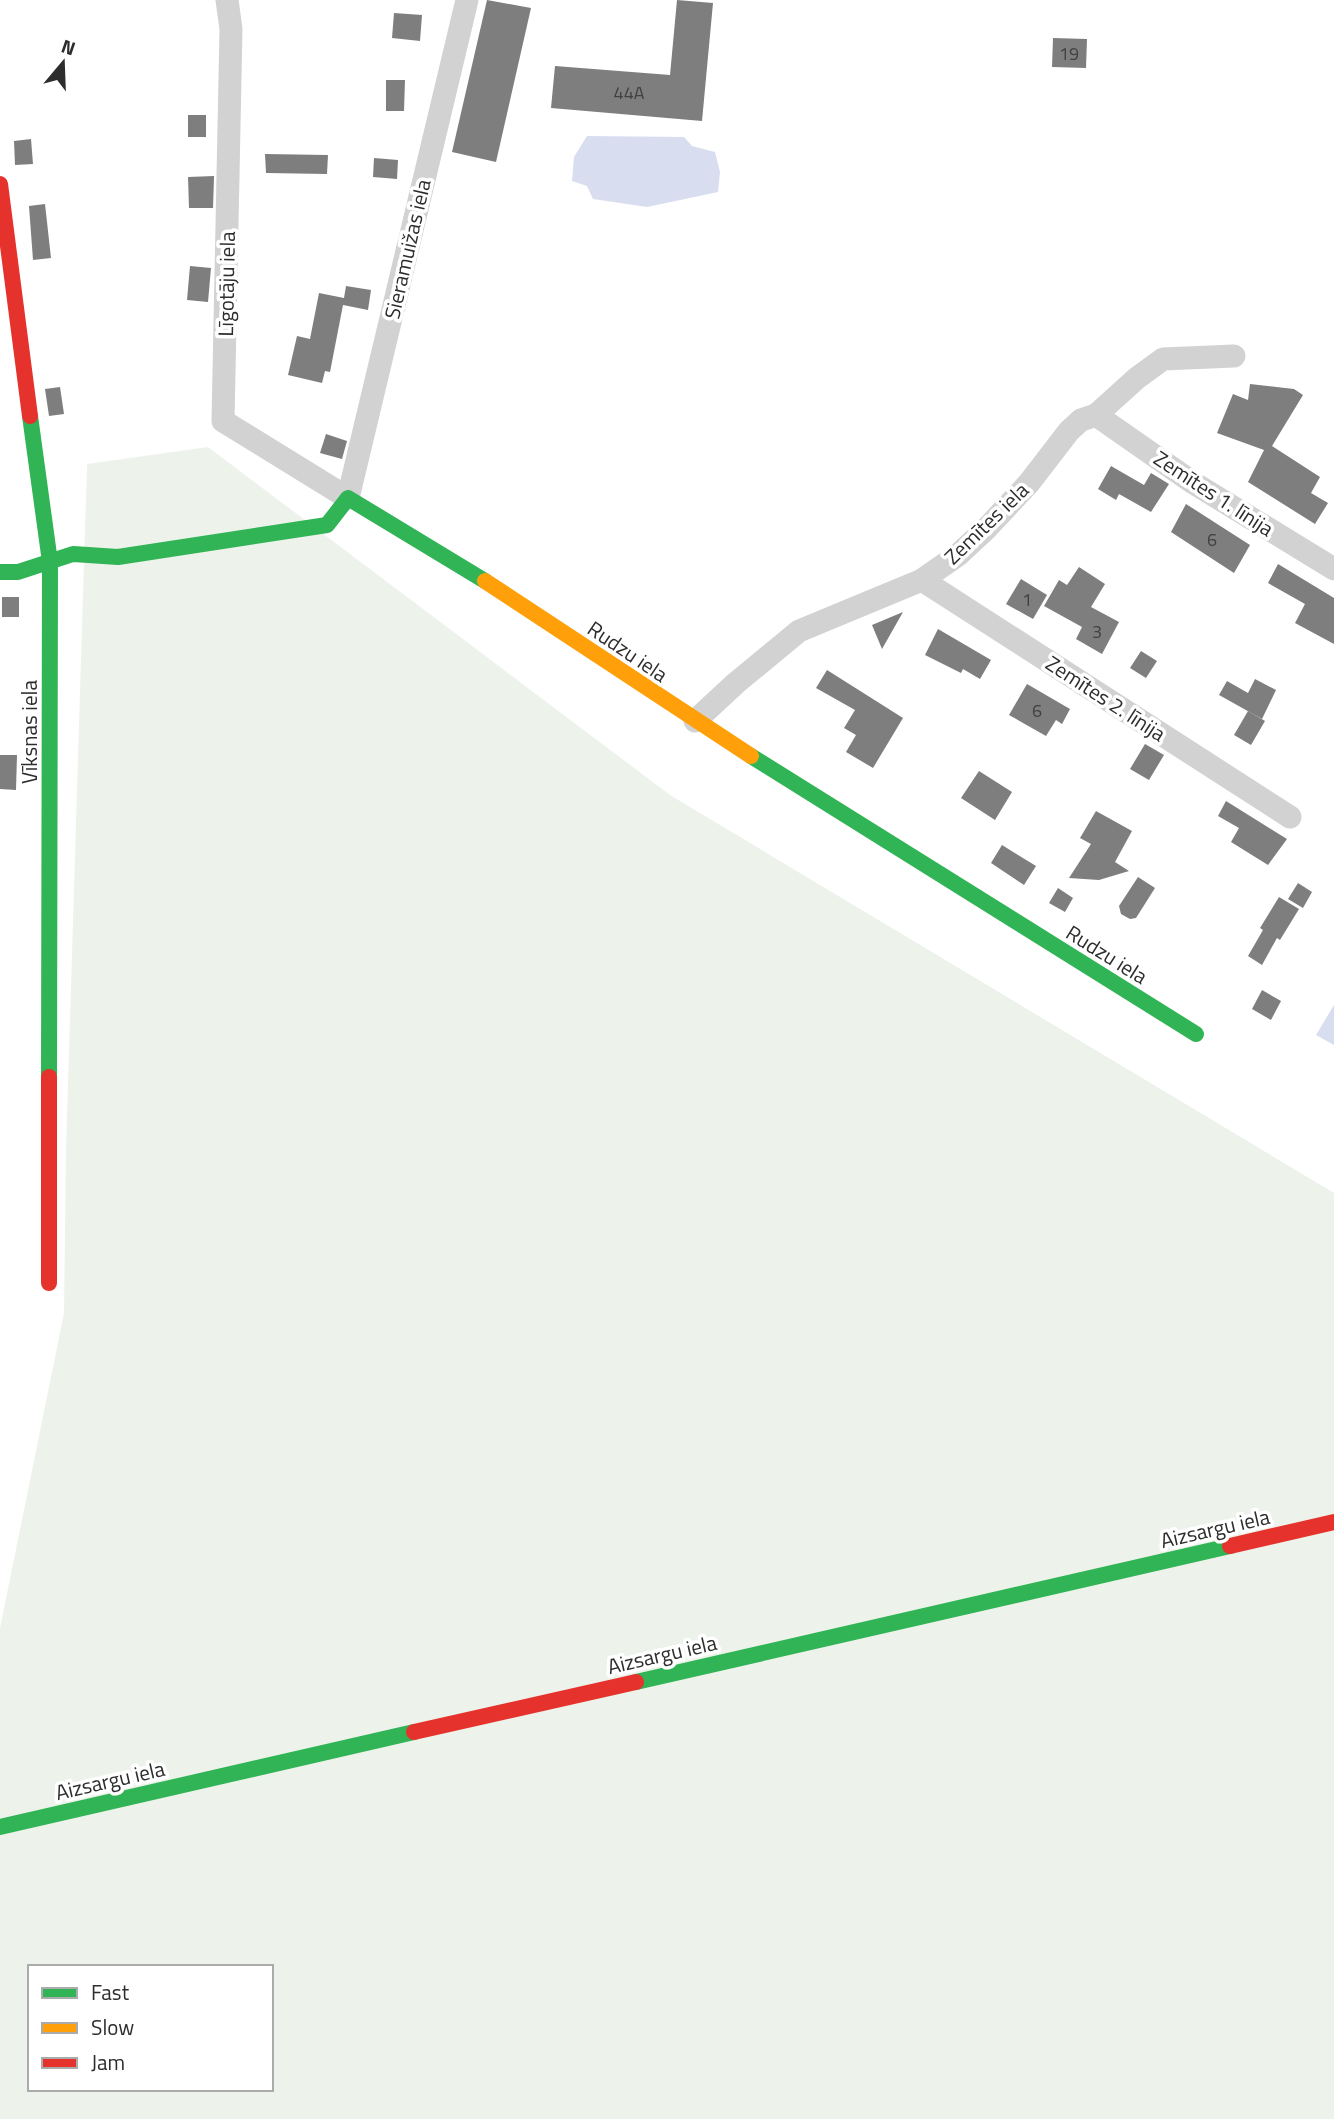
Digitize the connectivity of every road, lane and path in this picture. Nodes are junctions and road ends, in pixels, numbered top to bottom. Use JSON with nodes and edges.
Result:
{"nodes":[{"id":1,"x":227,"y":0,"type":"edge"},
{"id":2,"x":467,"y":0,"type":"edge"},
{"id":3,"x":0,"y":184,"type":"edge"},
{"id":4,"x":1234,"y":356,"type":"dead end"},
{"id":5,"x":1096,"y":415,"type":"junction"},
{"id":6,"x":348,"y":498,"type":"junction"},
{"id":7,"x":50,"y":562,"type":"junction"},
{"id":8,"x":1334,"y":569,"type":"edge"},
{"id":9,"x":0,"y":572,"type":"edge"},
{"id":10,"x":922,"y":580,"type":"junction"},
{"id":11,"x":695,"y":721,"type":"junction"},
{"id":12,"x":1290,"y":817,"type":"dead end"},
{"id":13,"x":1196,"y":1034,"type":"dead end"},
{"id":14,"x":49,"y":1283,"type":"dead end"},
{"id":15,"x":1334,"y":1522,"type":"edge"},
{"id":16,"x":0,"y":1827,"type":"edge"}],
"edges":[{"from":1,"to":6,"type":"street","name":"Līgotāju iela"},
{"from":2,"to":6,"type":"street","name":"Sieramuižas iela"},
{"from":3,"to":7,"type":"main road","name":"Vīksnas iela"},
{"from":4,"to":5,"type":"street","name":"Zemītes iela"},
{"from":5,"to":8,"type":"street","name":"Zemītes 1. līnija"},
{"from":5,"to":10,"type":"street","name":"Zemītes iela"},
{"from":6,"to":7,"type":"main road"},
{"from":6,"to":11,"type":"main road","name":"Rudzu iela"},
{"from":7,"to":9,"type":"main road"},
{"from":7,"to":14,"type":"main road","name":"Vīksnas iela"},
{"from":10,"to":11,"type":"street","name":"Zemītes iela"},
{"from":10,"to":12,"type":"street","name":"Zemītes 2. līnija"},
{"from":11,"to":13,"type":"main road","name":"Rudzu iela"},
{"from":15,"to":16,"type":"main road","name":"Aizsargu iela"}]}
